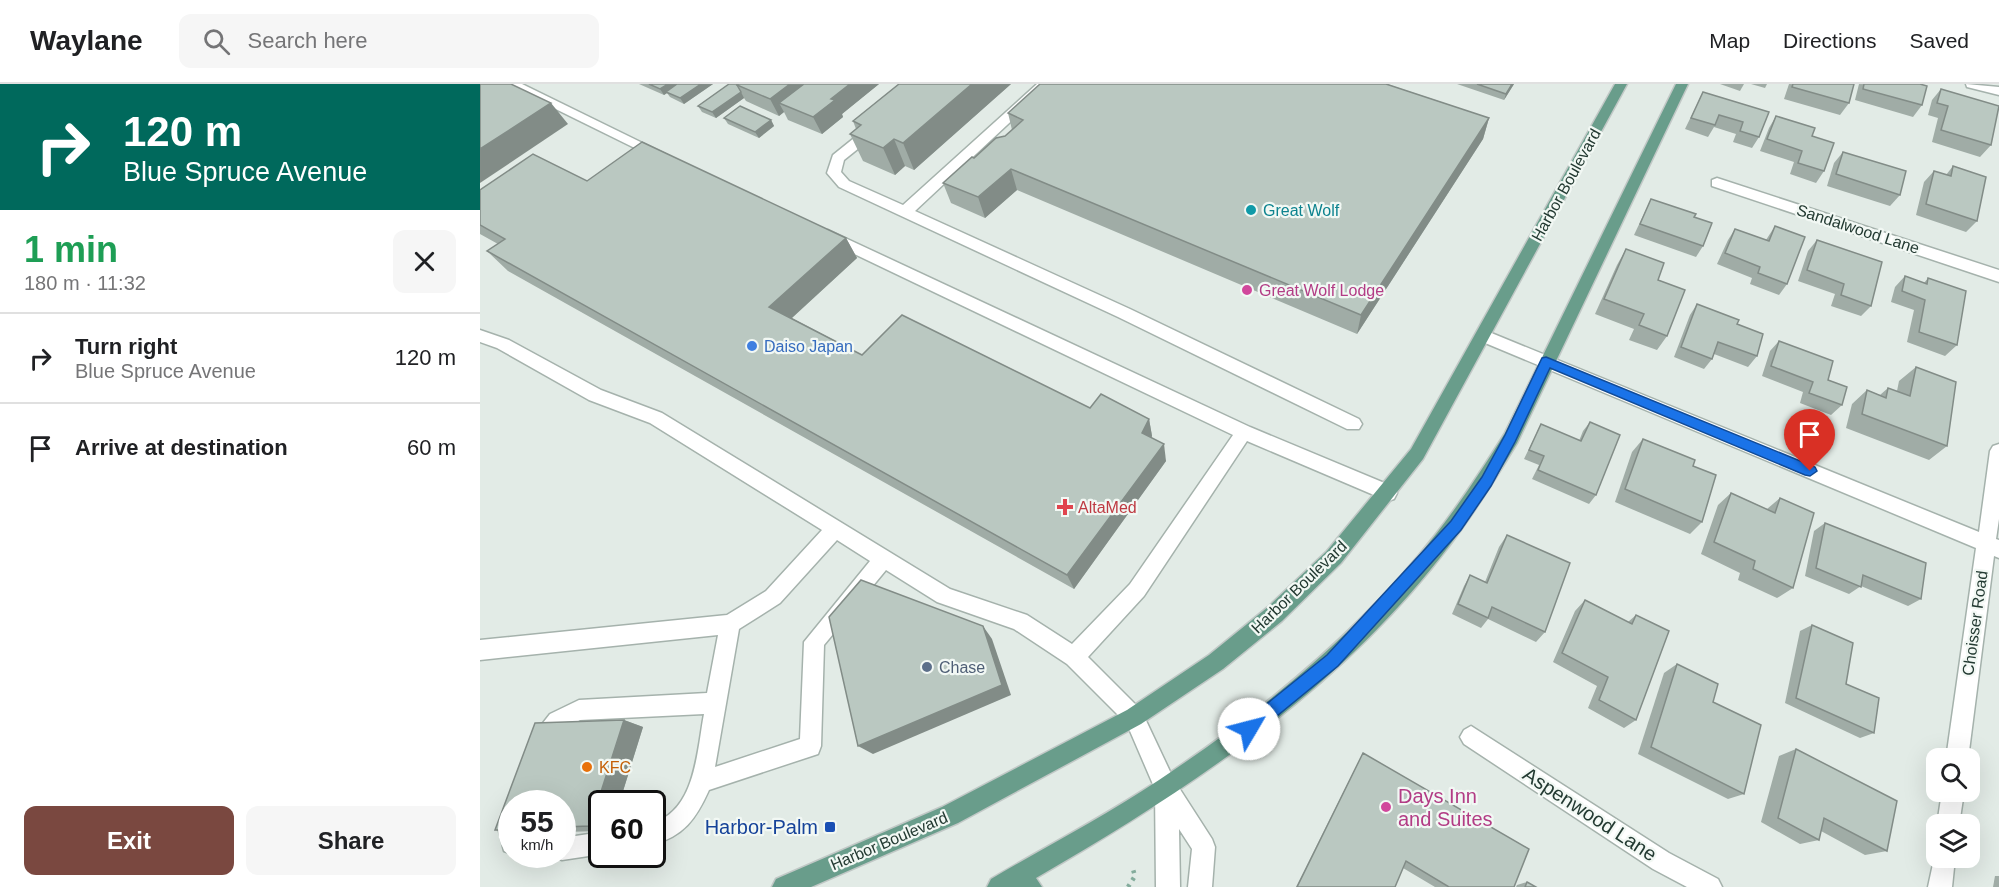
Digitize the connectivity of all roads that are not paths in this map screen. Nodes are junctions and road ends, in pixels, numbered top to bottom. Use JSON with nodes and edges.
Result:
{"nodes":[{"id":1,"x":511,"y":84,"type":"edge"},
{"id":2,"x":1045,"y":84,"type":"edge"},
{"id":3,"x":1621,"y":84,"type":"edge"},
{"id":4,"x":1682,"y":84,"type":"edge"},
{"id":5,"x":1972,"y":84,"type":"edge"},
{"id":6,"x":1999,"y":92,"type":"edge"},
{"id":7,"x":883,"y":121,"type":"edge"},
{"id":8,"x":673,"y":161,"type":"edge"},
{"id":9,"x":1717,"y":183,"type":"dead end"},
{"id":10,"x":904,"y":212,"type":"junction"},
{"id":11,"x":813,"y":227,"type":"edge"},
{"id":12,"x":1999,"y":276,"type":"edge"},
{"id":13,"x":480,"y":336,"type":"edge"},
{"id":14,"x":1484,"y":336,"type":"junction"},
{"id":15,"x":1546,"y":362,"type":"junction"},
{"id":16,"x":1353,"y":424,"type":"dead end"},
{"id":17,"x":1244,"y":432,"type":"junction"},
{"id":18,"x":1999,"y":451,"type":"edge"},
{"id":19,"x":1388,"y":493,"type":"junction"},
{"id":20,"x":834,"y":530,"type":"junction"},
{"id":21,"x":1992,"y":546,"type":"edge"},
{"id":22,"x":883,"y":560,"type":"junction"},
{"id":23,"x":730,"y":624,"type":"junction"},
{"id":24,"x":480,"y":650,"type":"edge"},
{"id":25,"x":1074,"y":657,"type":"junction"},
{"id":26,"x":716,"y":703,"type":"junction"},
{"id":27,"x":1134,"y":717,"type":"junction"},
{"id":28,"x":1472,"y":737,"type":"dead end"},
{"id":29,"x":1959,"y":748,"type":"edge"},
{"id":30,"x":535,"y":762,"type":"edge"},
{"id":31,"x":702,"y":782,"type":"junction"},
{"id":32,"x":1166,"y":788,"type":"junction"},
{"id":33,"x":666,"y":831,"type":"edge"},
{"id":34,"x":1943,"y":868,"type":"edge"},
{"id":35,"x":1002,"y":885,"type":"edge"},
{"id":36,"x":784,"y":887,"type":"edge"},
{"id":37,"x":1030,"y":887,"type":"edge"},
{"id":38,"x":1168,"y":887,"type":"edge"},
{"id":39,"x":1200,"y":887,"type":"edge"},
{"id":40,"x":1710,"y":887,"type":"edge"},
{"id":41,"x":1940,"y":887,"type":"edge"}],
"edges":[{"from":1,"to":8,"type":"street"},
{"from":2,"to":10,"type":"street"},
{"from":3,"to":14,"type":"main road","name":"Harbor Boulevard"},
{"from":4,"to":15,"type":"main road"},
{"from":5,"to":6,"type":"street"},
{"from":7,"to":10,"type":"street"},
{"from":9,"to":12,"type":"street","name":"Sandalwood Lane"},
{"from":10,"to":16,"type":"street"},
{"from":11,"to":17,"type":"street"},
{"from":13,"to":20,"type":"street"},
{"from":14,"to":15,"type":"street"},
{"from":14,"to":19,"type":"main road","name":"Harbor Boulevard"},
{"from":15,"to":21,"type":"street"},
{"from":15,"to":32,"type":"main road"},
{"from":17,"to":19,"type":"street"},
{"from":17,"to":25,"type":"street"},
{"from":18,"to":21,"type":"street","name":"Choisser Road"},
{"from":19,"to":27,"type":"main road","name":"Harbor Boulevard"},
{"from":20,"to":22,"type":"street"},
{"from":20,"to":23,"type":"street"},
{"from":21,"to":29,"type":"street","name":"Choisser Road"},
{"from":22,"to":25,"type":"street"},
{"from":22,"to":31,"type":"street"},
{"from":23,"to":24,"type":"street"},
{"from":23,"to":26,"type":"street"},
{"from":25,"to":27,"type":"street"},
{"from":26,"to":30,"type":"street"},
{"from":26,"to":31,"type":"street"},
{"from":27,"to":32,"type":"street"},
{"from":27,"to":36,"type":"main road","name":"Harbor Boulevard"},
{"from":28,"to":40,"type":"street","name":"Aspenwood Lane"},
{"from":31,"to":33,"type":"street"},
{"from":32,"to":35,"type":"main road"},
{"from":32,"to":38,"type":"street"},
{"from":32,"to":39,"type":"street"},
{"from":34,"to":41,"type":"street"},
{"from":35,"to":37,"type":"main road"}]}
